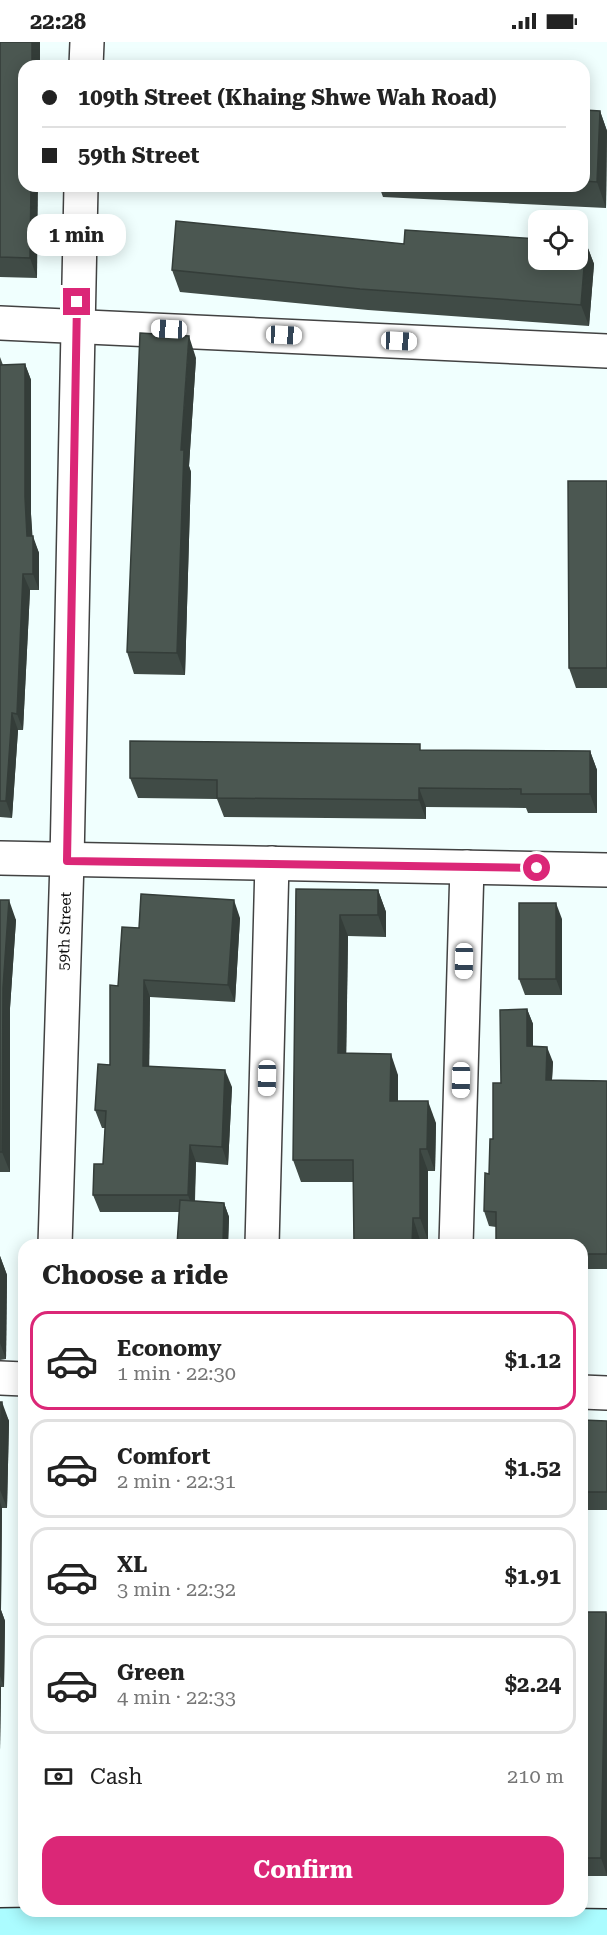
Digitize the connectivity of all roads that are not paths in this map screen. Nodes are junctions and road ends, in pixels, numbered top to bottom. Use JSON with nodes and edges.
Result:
{"nodes":[{"id":1,"x":87,"y":42,"type":"edge"},
{"id":2,"x":86,"y":60,"type":"edge"},
{"id":3,"x":81,"y":192,"type":"edge"},
{"id":4,"x":0,"y":323,"type":"edge"},
{"id":5,"x":76,"y":325,"type":"junction"},
{"id":6,"x":607,"y":351,"type":"edge"},
{"id":7,"x":0,"y":858,"type":"edge"},
{"id":8,"x":67,"y":861,"type":"junction"},
{"id":9,"x":272,"y":863,"type":"junction"},
{"id":10,"x":467,"y":867,"type":"junction"},
{"id":11,"x":607,"y":870,"type":"edge"},
{"id":12,"x":55,"y":1239,"type":"edge"},
{"id":13,"x":262,"y":1239,"type":"edge"},
{"id":14,"x":456,"y":1239,"type":"edge"},
{"id":15,"x":0,"y":1378,"type":"edge"},
{"id":16,"x":18,"y":1379,"type":"edge"},
{"id":17,"x":588,"y":1392,"type":"edge"},
{"id":18,"x":607,"y":1393,"type":"edge"},
{"id":19,"x":243,"y":1922,"type":"edge"},
{"id":20,"x":439,"y":1923,"type":"edge"},
{"id":21,"x":33,"y":1924,"type":"edge"},
{"id":22,"x":0,"y":1925,"type":"edge"},
{"id":23,"x":607,"y":1926,"type":"edge"}],
"edges":[{"from":1,"to":2,"type":"street"},
{"from":3,"to":5,"type":"street","name":"59th Street"},
{"from":4,"to":5,"type":"street"},
{"from":5,"to":6,"type":"street"},
{"from":5,"to":8,"type":"street","name":"59th Street"},
{"from":7,"to":8,"type":"street"},
{"from":8,"to":9,"type":"street"},
{"from":8,"to":12,"type":"street","name":"59th Street"},
{"from":9,"to":10,"type":"street"},
{"from":9,"to":13,"type":"street"},
{"from":10,"to":11,"type":"street"},
{"from":10,"to":14,"type":"street"},
{"from":15,"to":16,"type":"street"},
{"from":17,"to":18,"type":"street"},
{"from":19,"to":20,"type":"main road"},
{"from":19,"to":21,"type":"main road"},
{"from":20,"to":23,"type":"main road"},
{"from":21,"to":22,"type":"main road"}]}
